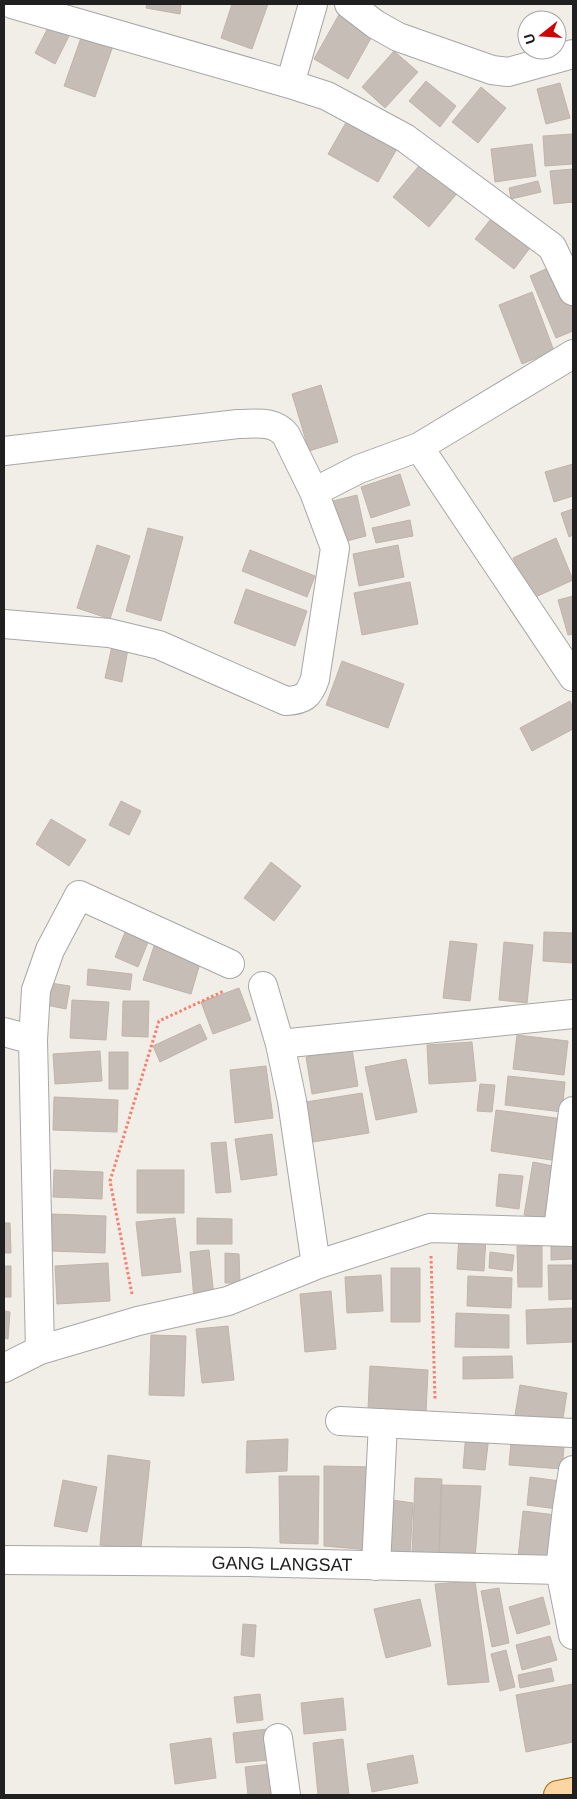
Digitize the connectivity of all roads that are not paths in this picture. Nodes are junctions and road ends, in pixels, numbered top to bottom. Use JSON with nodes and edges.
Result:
{"nodes":[{"id":1,"x":12,"y":4,"type":"edge"},
{"id":2,"x":313,"y":4,"type":"edge"},
{"id":3,"x":349,"y":4,"type":"edge"},
{"id":4,"x":573,"y":54,"type":"edge"},
{"id":5,"x":290,"y":84,"type":"junction"},
{"id":6,"x":563,"y":243,"type":"edge"},
{"id":7,"x":573,"y":292,"type":"edge"},
{"id":8,"x":572,"y":358,"type":"edge"},
{"id":9,"x":419,"y":448,"type":"junction"},
{"id":10,"x":4,"y":450,"type":"edge"},
{"id":11,"x":314,"y":492,"type":"junction"},
{"id":12,"x":4,"y":624,"type":"edge"},
{"id":13,"x":573,"y":677,"type":"edge"},
{"id":14,"x":230,"y":964,"type":"dead end"},
{"id":15,"x":262,"y":986,"type":"road end"},
{"id":16,"x":573,"y":1014,"type":"edge"},
{"id":17,"x":4,"y":1032,"type":"edge"},
{"id":18,"x":33,"y":1040,"type":"junction"},
{"id":19,"x":280,"y":1044,"type":"junction"},
{"id":20,"x":573,"y":1111,"type":"edge"},
{"id":21,"x":565,"y":1231,"type":"edge"},
{"id":22,"x":316,"y":1265,"type":"junction"},
{"id":23,"x":40,"y":1350,"type":"junction"},
{"id":24,"x":4,"y":1368,"type":"edge"},
{"id":25,"x":340,"y":1421,"type":"dead end"},
{"id":26,"x":383,"y":1423,"type":"junction"},
{"id":27,"x":573,"y":1433,"type":"edge"},
{"id":28,"x":573,"y":1470,"type":"edge"},
{"id":29,"x":4,"y":1560,"type":"edge"},
{"id":30,"x":376,"y":1566,"type":"junction"},
{"id":31,"x":560,"y":1570,"type":"junction"},
{"id":32,"x":573,"y":1635,"type":"edge"},
{"id":33,"x":278,"y":1738,"type":"dead end"},
{"id":34,"x":573,"y":1792,"type":"edge"},
{"id":35,"x":286,"y":1795,"type":"edge"},
{"id":36,"x":558,"y":1795,"type":"edge"}],
"edges":[{"from":1,"to":5,"type":"street"},
{"from":2,"to":5,"type":"street"},
{"from":3,"to":4,"type":"street"},
{"from":5,"to":6,"type":"street"},
{"from":6,"to":7,"type":"street"},
{"from":8,"to":9,"type":"street"},
{"from":9,"to":11,"type":"street"},
{"from":9,"to":13,"type":"street"},
{"from":10,"to":11,"type":"street"},
{"from":11,"to":12,"type":"street"},
{"from":14,"to":18,"type":"street"},
{"from":15,"to":19,"type":"street"},
{"from":16,"to":19,"type":"street"},
{"from":17,"to":18,"type":"street"},
{"from":18,"to":23,"type":"street"},
{"from":19,"to":22,"type":"street"},
{"from":20,"to":21,"type":"street"},
{"from":21,"to":22,"type":"street"},
{"from":22,"to":23,"type":"street"},
{"from":23,"to":24,"type":"street"},
{"from":25,"to":26,"type":"street"},
{"from":26,"to":27,"type":"street"},
{"from":26,"to":30,"type":"street"},
{"from":28,"to":31,"type":"street"},
{"from":29,"to":30,"type":"street","name":"GANG LANGSAT"},
{"from":30,"to":31,"type":"street","name":"GANG LANGSAT"},
{"from":31,"to":32,"type":"street"},
{"from":33,"to":35,"type":"street"},
{"from":34,"to":36,"type":"main road"}]}
